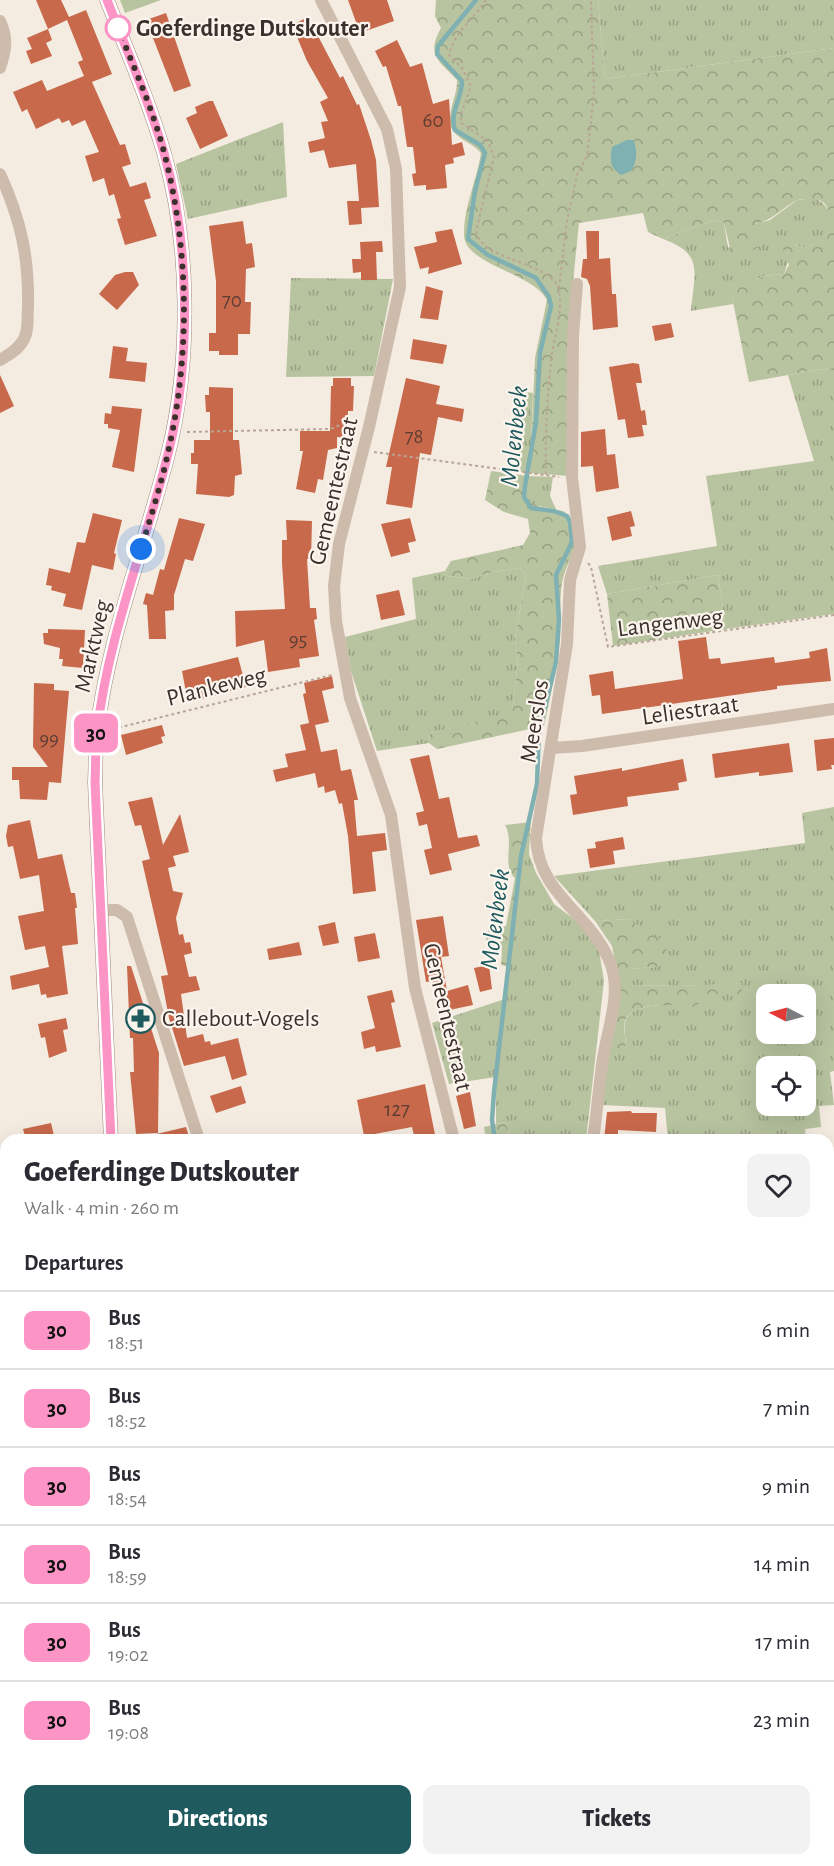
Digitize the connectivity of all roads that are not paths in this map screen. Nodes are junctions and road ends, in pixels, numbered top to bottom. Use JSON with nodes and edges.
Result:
{"nodes":[{"id":1,"x":107,"y":0,"type":"edge"},
{"id":2,"x":321,"y":0,"type":"edge"},
{"id":3,"x":0,"y":21,"type":"edge"},
{"id":4,"x":0,"y":68,"type":"edge"},
{"id":5,"x":0,"y":174,"type":"edge"},
{"id":6,"x":577,"y":284,"type":"dead end"},
{"id":7,"x":0,"y":360,"type":"edge"},
{"id":8,"x":834,"y":709,"type":"edge"},
{"id":9,"x":551,"y":748,"type":"junction"},
{"id":10,"x":101,"y":910,"type":"junction"},
{"id":11,"x":111,"y":1134,"type":"edge"},
{"id":12,"x":197,"y":1134,"type":"edge"},
{"id":13,"x":452,"y":1134,"type":"edge"},
{"id":14,"x":594,"y":1134,"type":"edge"}],
"edges":[{"from":1,"to":10,"type":"street","name":"Marktweg"},
{"from":2,"to":13,"type":"street","name":"Gemeentestraat"},
{"from":3,"to":4,"type":"street"},
{"from":5,"to":7,"type":"street"},
{"from":6,"to":9,"type":"street","name":"Meerslos"},
{"from":8,"to":9,"type":"street","name":"Leliestraat"},
{"from":9,"to":14,"type":"street","name":"Meerslos"},
{"from":10,"to":11,"type":"street","name":"Marktweg"},
{"from":10,"to":12,"type":"street"}]}
